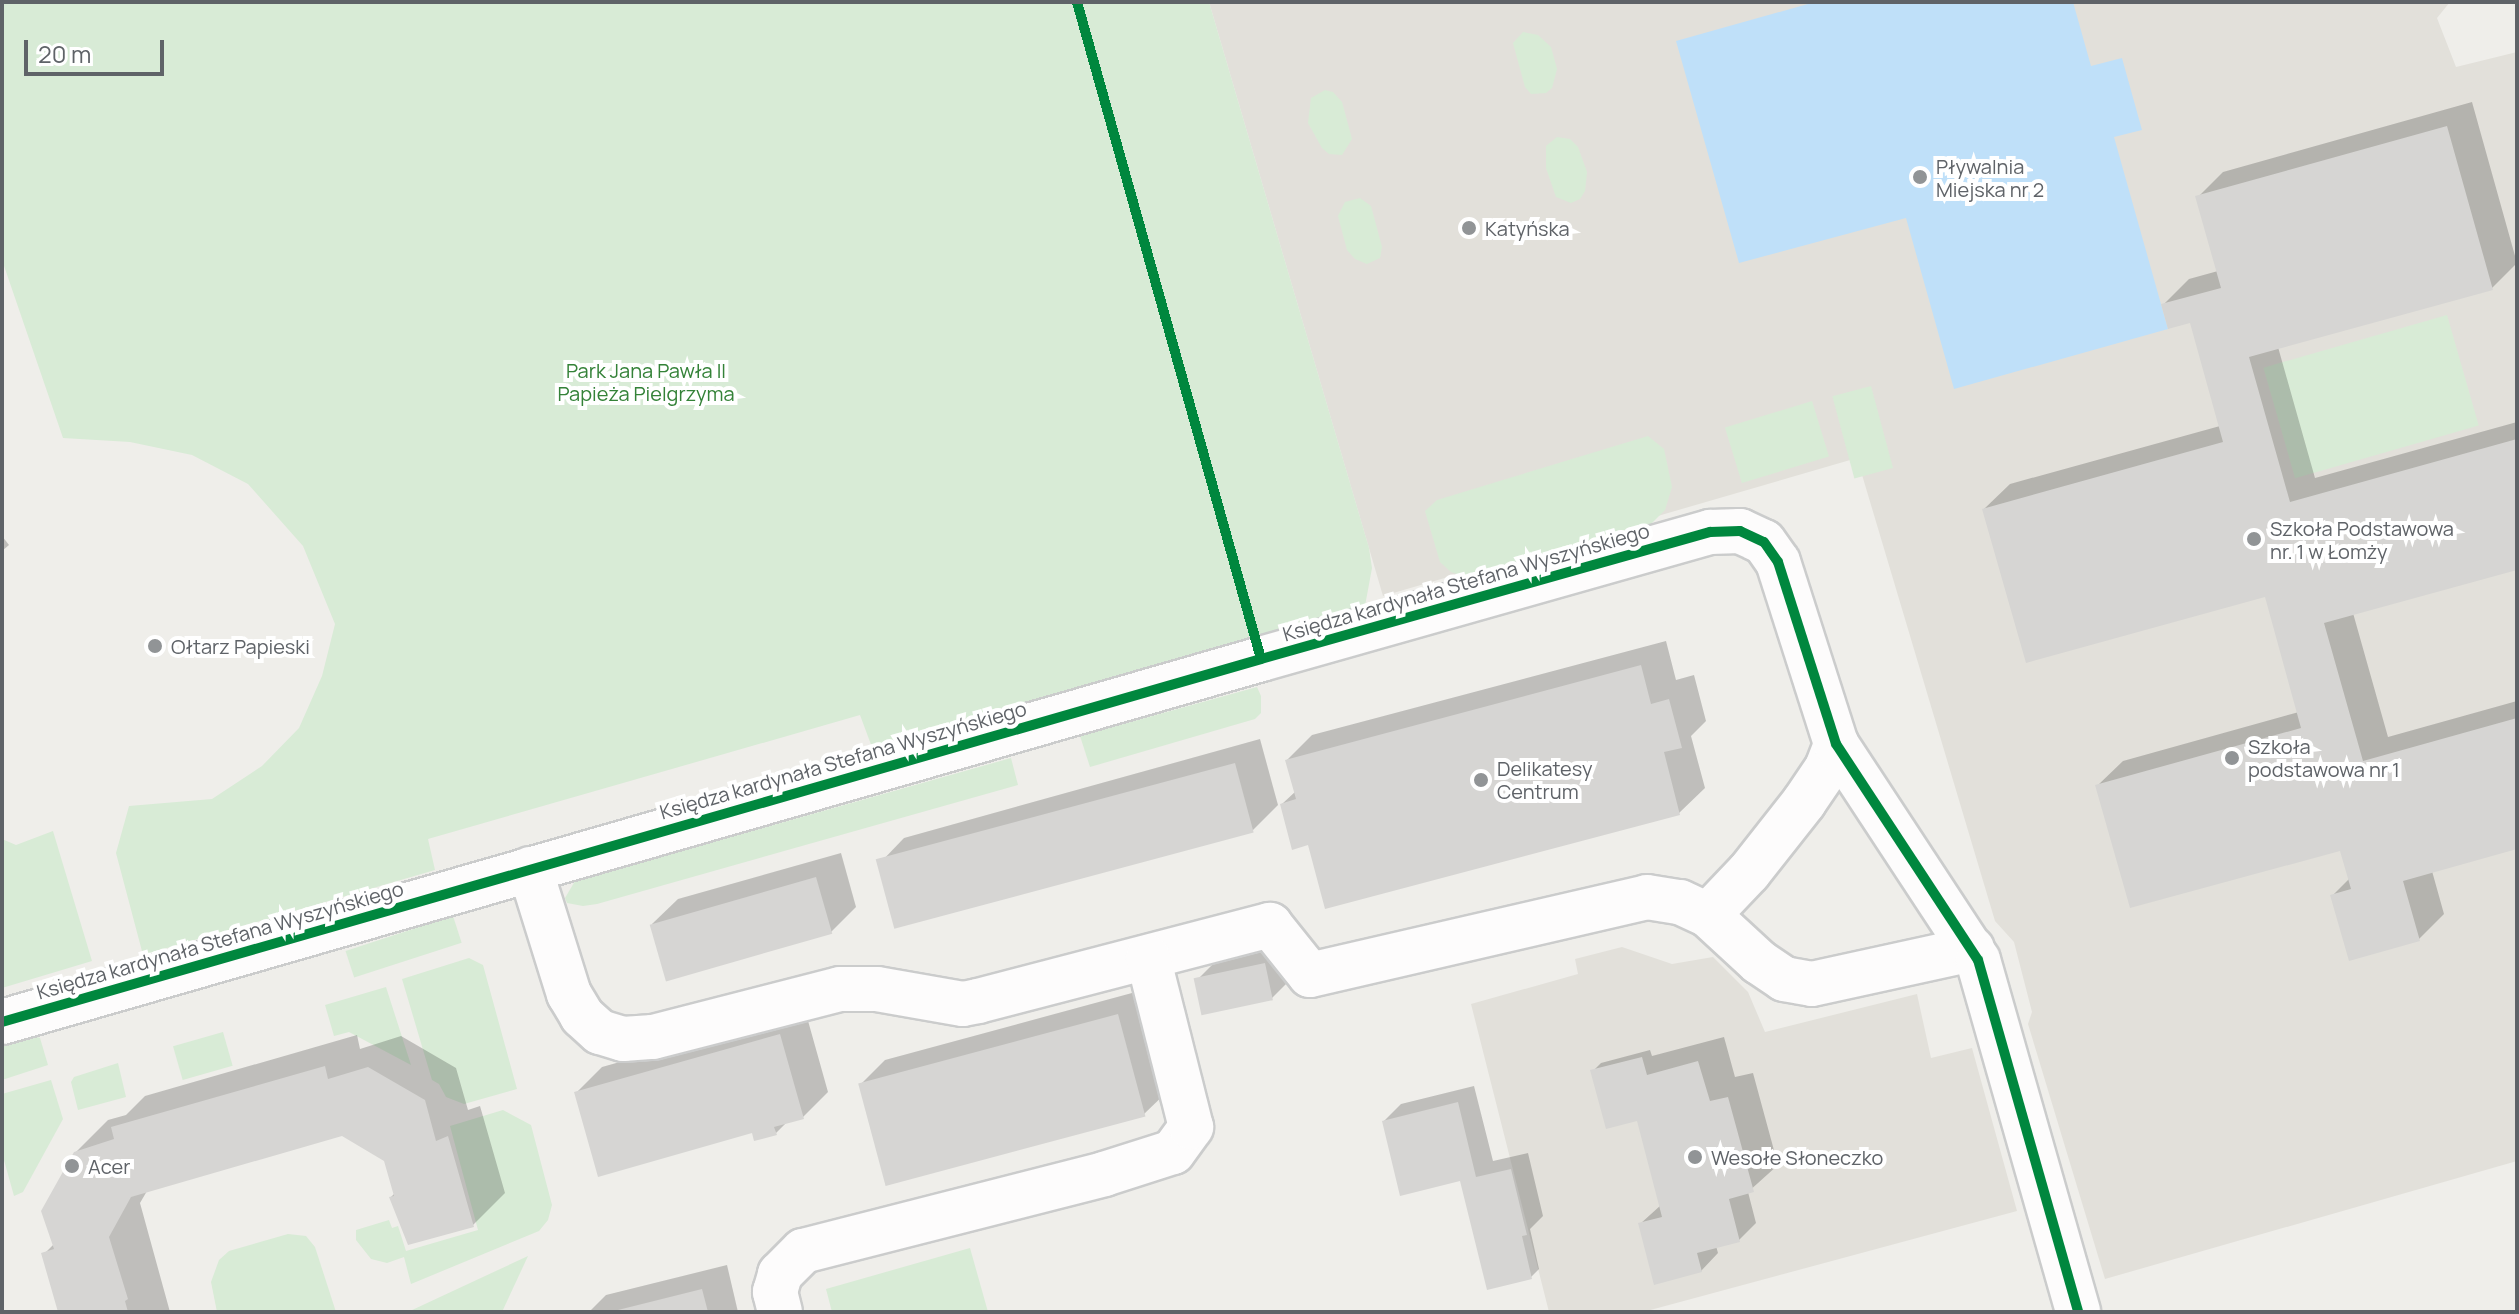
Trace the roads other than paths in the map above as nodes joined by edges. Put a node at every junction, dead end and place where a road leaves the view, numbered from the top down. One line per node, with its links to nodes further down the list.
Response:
1 (1836, 744): 2 (street, Księdza kardynała Stefana Wyszyńskiego); 3 (street); 4 (street, Księdza kardynała Stefana Wyszyńskiego)
2 (530, 869): 5 (street); 6 (street, Księdza kardynała Stefana Wyszyńskiego)
3 (1708, 915): 4 (street); 5 (street)
4 (1972, 949): 8 (street, Księdza kardynała Stefana Wyszyńskiego)
5 (1148, 957): 7 (street)
6 (2, 1022)
7 (780, 1312)
8 (2078, 1312)

